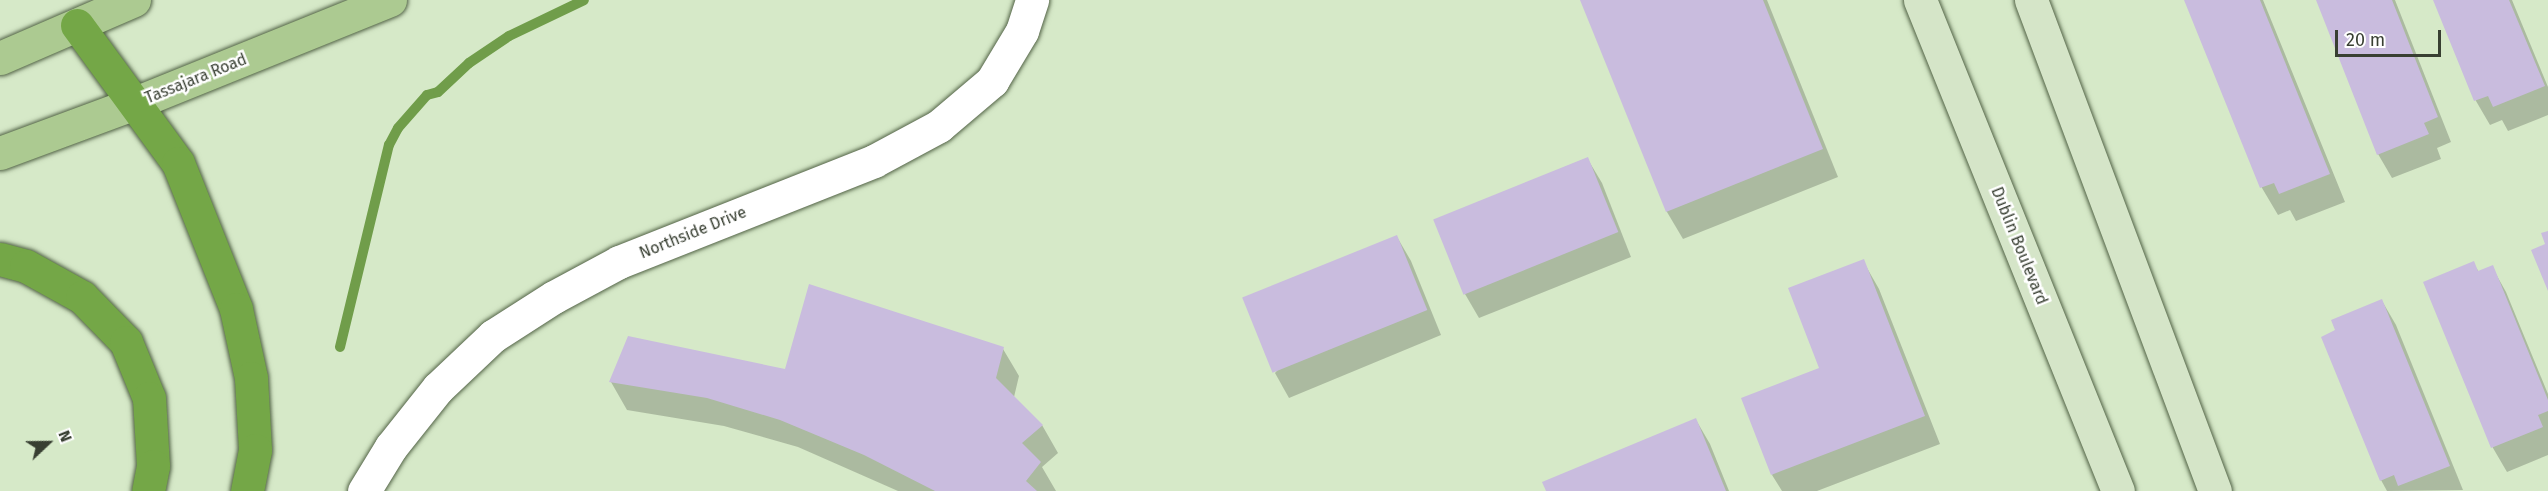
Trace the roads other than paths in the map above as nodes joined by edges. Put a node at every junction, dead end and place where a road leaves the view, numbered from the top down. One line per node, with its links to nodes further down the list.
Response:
1 (134, 0): 6 (main road)
2 (390, 0): 8 (main road, Tassajara Road)
3 (1032, 0): 13 (street, Northside Drive)
4 (1920, 0): 14 (main road, Dublin Boulevard)
5 (2031, 0): 15 (main road)
6 (77, 25): 7 (main road); 8 (highway)
7 (0, 58)
8 (135, 103): 9 (main road, Tassajara Road); 12 (highway)
9 (0, 153)
10 (0, 259): 11 (highway)
11 (148, 491)
12 (247, 491)
13 (364, 491)
14 (2118, 491)
15 (2215, 491)

